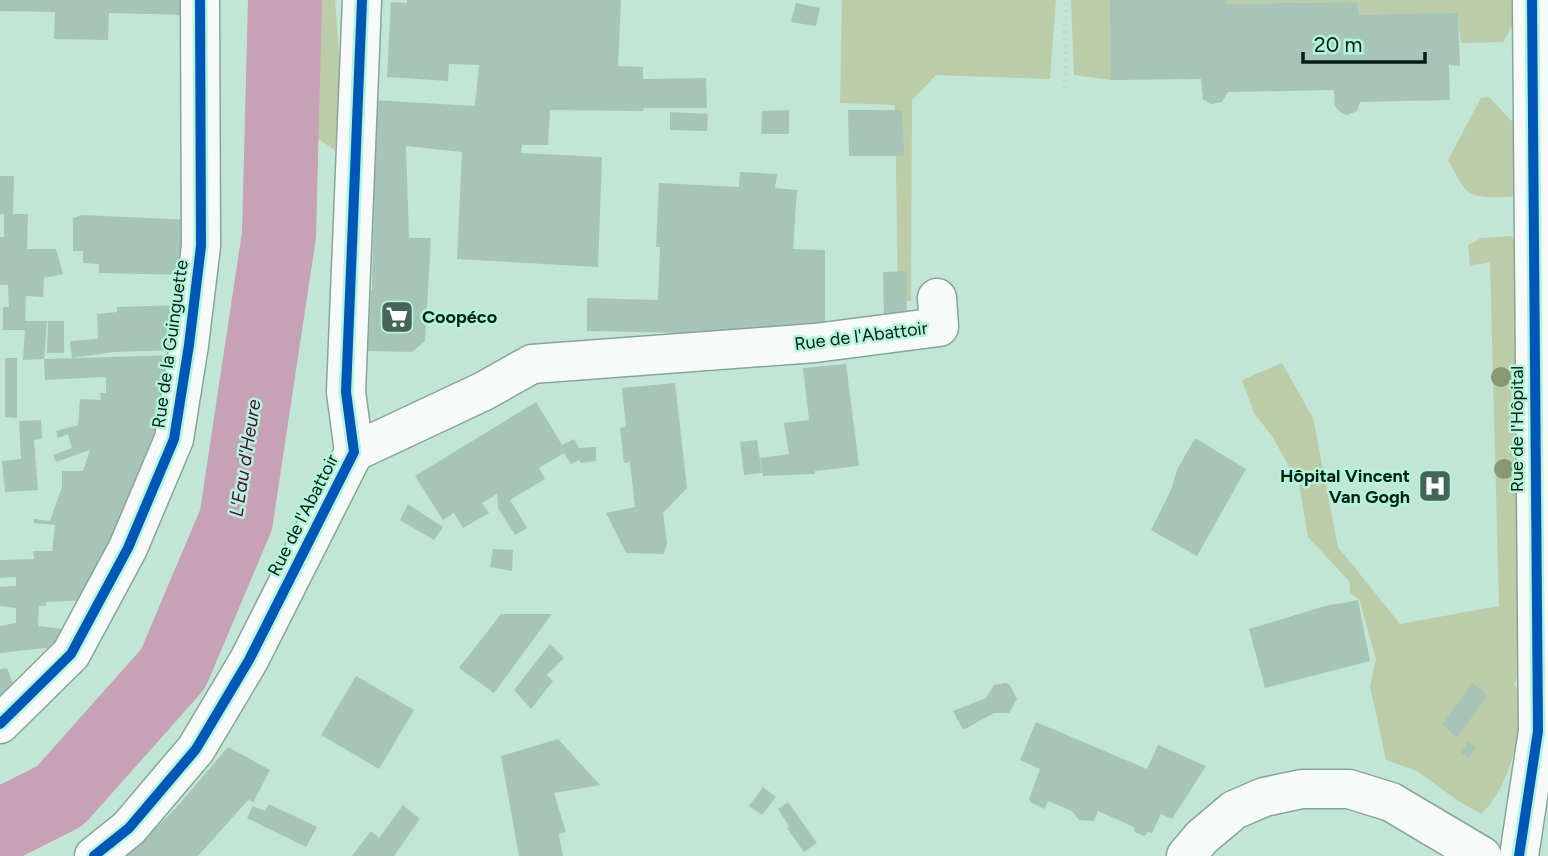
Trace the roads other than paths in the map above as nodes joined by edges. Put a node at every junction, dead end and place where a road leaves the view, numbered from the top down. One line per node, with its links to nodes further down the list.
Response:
1 (200, 0): 6 (street, Rue de la Guinguette)
2 (362, 0): 5 (street, Rue de l'Abattoir)
3 (1532, 0): 10 (street, Rue de l'Hôpital)
4 (937, 298): 5 (street, Rue de l'Abattoir)
5 (354, 452): 7 (street, Rue de l'Abattoir)
6 (0, 724)
7 (94, 856)
8 (1186, 856): 9 (street)
9 (1482, 856)
10 (1519, 856)

